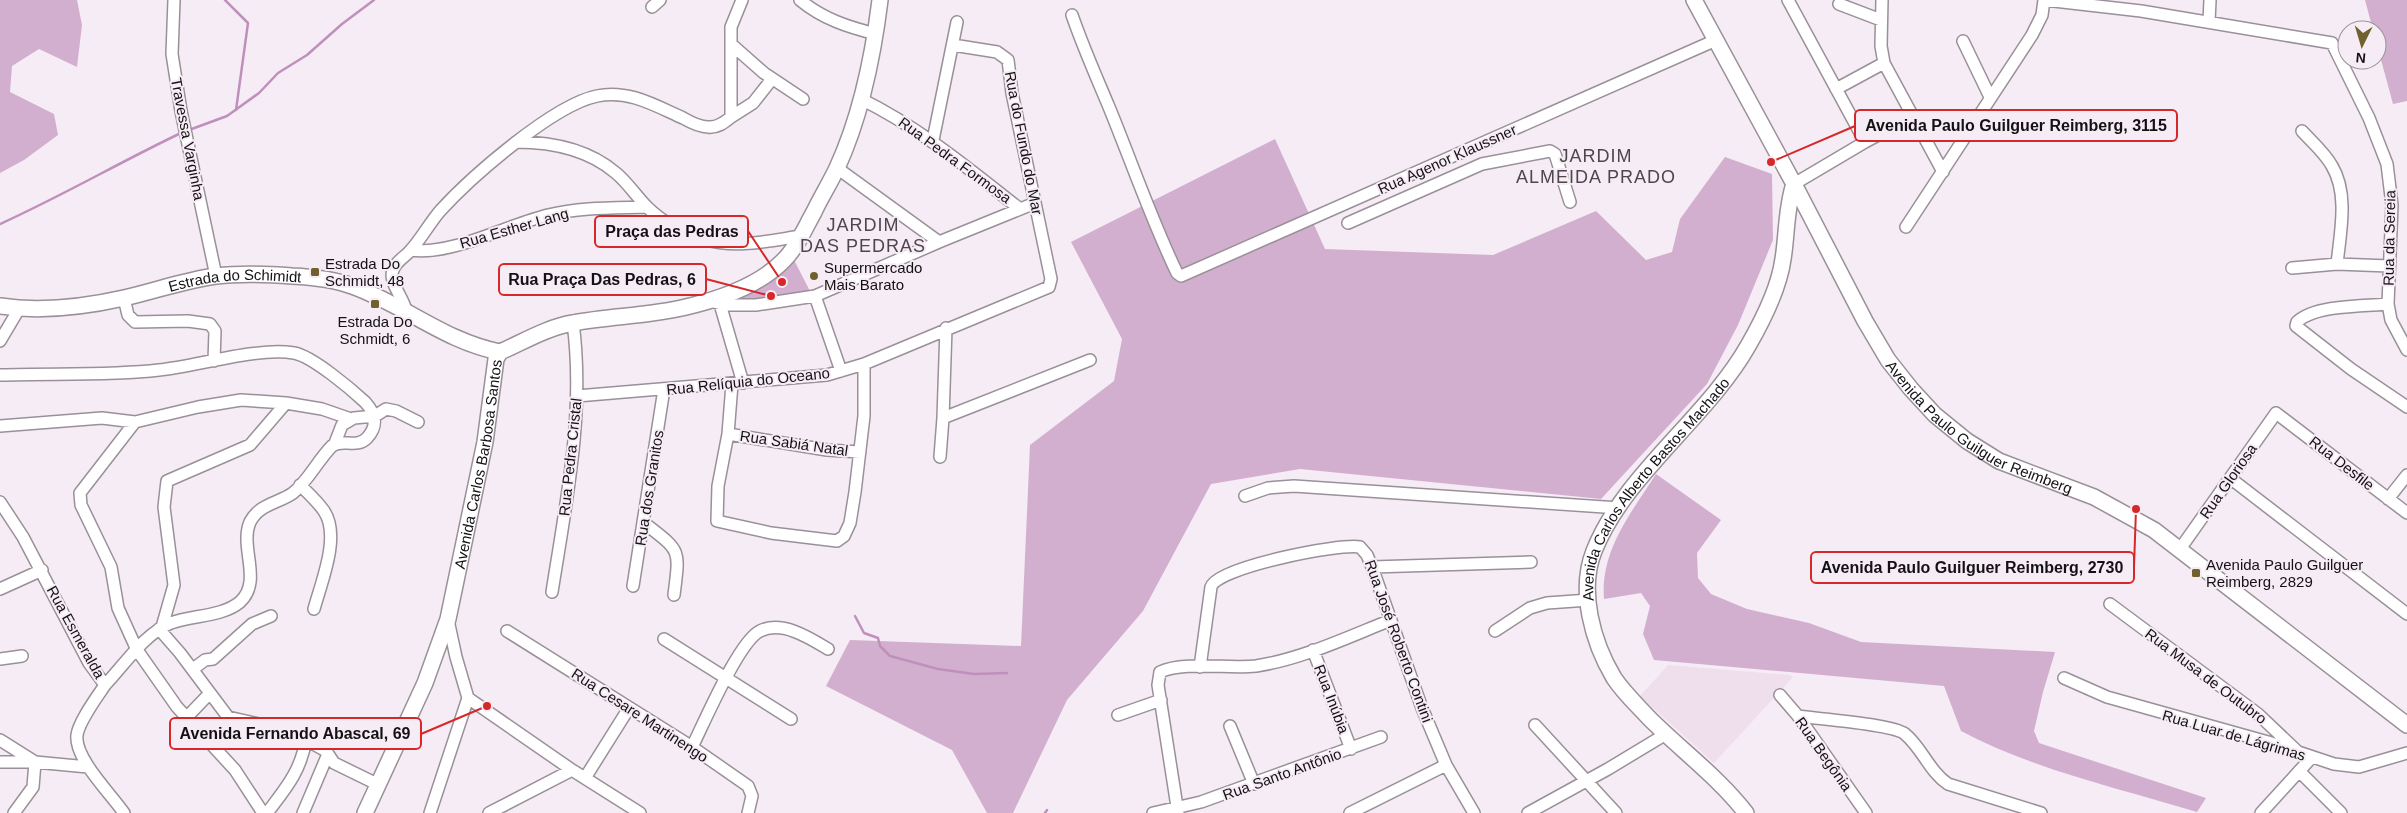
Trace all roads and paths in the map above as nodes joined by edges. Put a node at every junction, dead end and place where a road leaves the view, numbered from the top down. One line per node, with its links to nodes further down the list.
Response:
1 (174, 0): 49 (street, Travessa Varginha)
2 (742, 0): 18 (street)
3 (800, 0): 15 (street)
4 (880, 0): 15 (main road, Avenida Carlos Barbosa Santos)
5 (1694, 0): 16 (main road, Avenida Paulo Guilguer Reimberg)
6 (1788, 0): 22 (street)
7 (1882, 0): 12 (street)
8 (2044, 0): 14 (street); 23 (street)
9 (2210, 0): 14 (street)
10 (1839, 4): 12 (street)
11 (1072, 15): 32 (street, Rua Agenor Klaussner)
12 (1881, 20): 20 (street)
13 (957, 22): 19 (street)
14 (2208, 22): 47 (street, Rua da Sereia)
15 (876, 34): 25 (main road, Avenida Carlos Barbosa Santos)
16 (1716, 40): 32 (street, Rua Agenor Klaussner); 36 (main road, Avenida Paulo Guilguer Reimberg)
17 (1963, 41): 23 (street)
18 (731, 44): 21 (street); 26 (street)
19 (953, 45): 29 (street); 38 (street, Rua do Fundo do Mar)
20 (1884, 63): 22 (street); 27 (street)
21 (772, 79): 24 (street); 26 (street)
22 (1836, 89): 31 (street)
23 (1990, 97): 35 (street)
24 (803, 99)
25 (861, 99): 29 (street, Rua Pedra Formosa); 34 (main road, Avenida Carlos Barbosa Santos)
26 (732, 117): 30 (street)
27 (1912, 117): 31 (street); 35 (street)
28 (2302, 132): 46 (street)
29 (933, 140): 40 (street, Rua Pedra Formosa)
30 (516, 142): 39 (street); 45 (street)
31 (1865, 142): 36 (street)
32 (1473, 147): 33 (street)
33 (1480, 165): 37 (street); 41 (street)
34 (837, 168): 43 (main road, Avenida Carlos Barbosa Santos); 44 (street)
35 (1943, 172): 42 (street)
36 (1794, 184): 90 (main road, Avenida Carlos Alberto Bastos Machado); 93 (main road, Avenida Paulo Guilguer Reimberg)
37 (1570, 202)
38 (1035, 203): 40 (street); 50 (street, Rua do Fundo do Mar)
39 (647, 207): 43 (street); 45 (street, Rua Esther Lang)
40 (1020, 209): 44 (street)
41 (1348, 223)
42 (1906, 228)
43 (801, 236): 53 (main road, Avenida Carlos Barbosa Santos)
44 (939, 242): 51 (street)
45 (411, 250): 57 (street)
46 (2337, 264): 47 (street); 48 (street)
47 (2389, 266): 54 (street, Rua da Sereia)
48 (2292, 268)
49 (216, 276): 52 (main road, Estrada do Schimidt); 57 (main road, Estrada do Schimidt)
50 (1051, 283): 59 (street, Rua Relíquia do Oceano)
51 (815, 296): 53 (street); 66 (street)
52 (124, 298): 56 (main road, Estrada do Schimidt); 64 (street)
53 (715, 303): 58 (main road, Avenida Carlos Barbosa Santos); 68 (street)
54 (2388, 304): 61 (street, Rua da Sereia); 72 (street)
55 (0, 306): 56 (main road, Estrada do Schimidt)
56 (19, 309): 60 (street)
57 (406, 312): 62 (main road, Estrada do Schimidt)
58 (573, 323): 62 (main road, Avenida Carlos Barbosa Santos); 70 (street, Rua Pedra Cristal)
59 (946, 328): 65 (street, Rua Relíquia do Oceano); 75 (street)
60 (0, 341)
61 (2407, 350)
62 (494, 354): 110 (main road, Avenida Carlos Barbosa Santos)
63 (1090, 360): 75 (street)
64 (214, 361): 67 (street); 74 (street)
65 (864, 364): 66 (street, Rua Relíquia do Oceano); 82 (street)
66 (841, 371): 68 (street, Rua Relíquia do Oceano)
67 (0, 375)
68 (738, 384): 69 (street, Rua Relíquia do Oceano); 80 (street)
69 (664, 389): 70 (street, Rua Relíquia do Oceano); 92 (street, Rua dos Granitos)
70 (577, 396): 99 (street, Rua Pedra Cristal)
71 (286, 403): 76 (street); 77 (street); 107 (street)
72 (2407, 407)
73 (2276, 413): 85 (street, Rua Gloriosa); 88 (street, Rua Desfile)
74 (375, 416): 76 (street); 78 (street); 81 (street)
75 (943, 418): 83 (street)
76 (352, 419): 81 (street)
77 (135, 422): 79 (street); 113 (street)
78 (418, 422)
79 (0, 426)
80 (728, 434): 82 (street, Rua Sabiá Natal); 82 (street)
81 (335, 443): 86 (street)
82 (860, 452)
83 (940, 457)
84 (2407, 474): 88 (street)
85 (2230, 478): 93 (street, Rua Gloriosa); 104 (street)
86 (300, 485): 103 (street); 107 (street)
87 (1245, 496): 90 (street)
88 (2388, 499): 91 (street, Rua Desfile)
89 (0, 502): 96 (street, Rua Esmeralda)
90 (1619, 508): 101 (main road, Avenida Carlos Alberto Bastos Machado)
91 (2407, 513)
92 (643, 522): 97 (street, Rua dos Granitos); 100 (street)
93 (2180, 549): 132 (main road, Avenida Paulo Guilguer Reimberg)
94 (1531, 562): 95 (street)
95 (1372, 567): 106 (street, Rua José Roberto Contini); 117 (street, Rua José Roberto Contini)
96 (42, 570): 98 (street); 121 (street, Rua Esmeralda)
97 (633, 586)
98 (0, 589)
99 (552, 592)
100 (674, 596)
101 (1589, 600): 109 (street); 134 (main road, Avenida Carlos Alberto Bastos Machado)
102 (2110, 604): 140 (street, Rua Musa de Outubro)
103 (314, 609)
104 (2407, 614)
105 (271, 616): 118 (street)
106 (1391, 620): 114 (street); 146 (street, Rua José Roberto Contini)
107 (160, 628): 113 (street); 118 (street)
108 (507, 630): 126 (street, Rua Cesare Martinengo)
109 (1495, 631)
110 (448, 636): 124 (street); 153 (main road, Avenida Carlos Barbosa Santos)
111 (664, 639): 119 (street)
112 (828, 649): 119 (street)
113 (137, 650): 121 (street); 129 (street)
114 (1313, 650): 117 (street); 139 (street, Rua Inúbia)
115 (22, 656): 116 (street)
116 (0, 659)
117 (1200, 667): 125 (street)
118 (193, 669): 122 (street)
119 (727, 677): 130 (street); 138 (street)
120 (2064, 678): 140 (street, Rua Luar de Lágrimas)
121 (105, 685): 147 (street, Rua Esmeralda)
122 (210, 693): 129 (street); 136 (street)
123 (1780, 695): 128 (street, Rua Begônia)
124 (468, 698): 148 (street); 162 (street)
125 (1161, 700): 127 (street); 155 (street)
126 (629, 708): 138 (street, Rua Cesare Martinengo); 150 (street)
127 (1118, 715)
128 (1798, 716): 154 (street); 172 (street, Rua Begônia)
129 (187, 717): 158 (street)
130 (792, 719)
131 (1535, 725): 151 (street)
132 (2407, 725)
133 (1230, 726): 152 (street)
134 (1666, 734): 151 (street); 171 (main road, Avenida Carlos Alberto Bastos Machado)
135 (1382, 737): 139 (street, Rua Santo Antônio)
136 (306, 739): 141 (street); 159 (street)
137 (0, 740): 145 (street)
138 (692, 747): 165 (street, Rua Cesare Martinengo)
139 (1350, 749): 152 (street, Rua Santo Antônio)
140 (2299, 753): 143 (street, Rua Luar de Lágrimas)
141 (328, 754): 153 (street); 160 (street)
142 (2407, 754): 143 (street, Rua Luar de Lágrimas)
143 (2312, 757): 149 (street)
144 (0, 762): 145 (street)
145 (35, 762): 147 (street); 156 (street)
146 (1446, 765): 167 (street); 168 (street, Rua José Roberto Contini)
147 (88, 767): 157 (street, Rua Esmeralda)
148 (572, 770): 150 (street); 163 (street)
149 (2299, 771): 174 (street); 175 (street)
150 (585, 778): 164 (street)
151 (1586, 780): 169 (street); 170 (street)
152 (1254, 784): 155 (street, Rua Santo Antônio)
153 (379, 785): 161 (main road, Avenida Carlos Barbosa Santos)
154 (2017, 810): 173 (street)
155 (1177, 811): 166 (street, Rua Santo Antônio)
156 (14, 813)
157 (124, 813)
158 (263, 813)
159 (267, 813)
160 (303, 813)
161 (365, 813)
162 (430, 813)
163 (489, 813)
164 (640, 813)
165 (748, 813)
166 (1153, 813)
167 (1350, 813)
168 (1474, 813)
169 (1528, 813)
170 (1616, 813)
171 (1746, 813)
172 (1866, 813)
173 (2041, 813)
174 (2261, 813)
175 (2341, 813)

